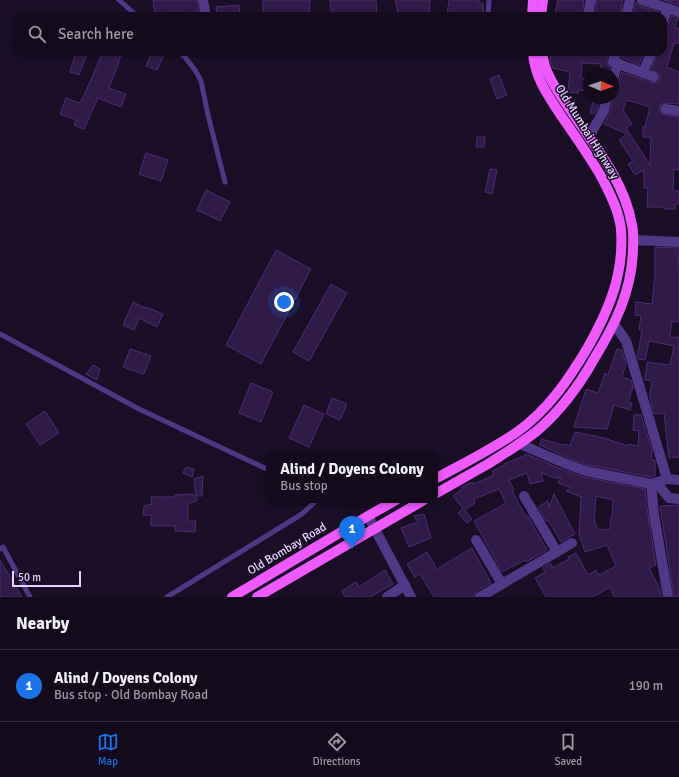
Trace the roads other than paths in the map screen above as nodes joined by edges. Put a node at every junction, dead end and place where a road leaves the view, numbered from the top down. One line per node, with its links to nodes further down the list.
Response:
1 (119, 0): 10 (lane)
2 (203, 0): 11 (street)
3 (489, 0): 12 (lane)
4 (533, 0): 13 (main road)
5 (543, 0): 14 (main road)
6 (591, 0): 15 (street)
7 (630, 0): 16 (street)
8 (643, 0): 9 (street)
9 (668, 8): 17 (street); 18 (street)
10 (132, 12)
11 (205, 12)
12 (488, 12)
13 (532, 12)
14 (542, 12)
15 (589, 12)
16 (627, 12)
17 (666, 12)
18 (679, 12)
19 (184, 56): 32 (lane)
20 (534, 56): 39 (main road, Old Mumbai Highway)
21 (543, 56): 31 (main road, Old Mumbai Highway)
22 (615, 56): 24 (street)
23 (650, 56): 26 (street)
24 (618, 63): 25 (street); 26 (street)
25 (616, 68)
26 (644, 73): 27 (street)
27 (654, 77)
28 (606, 104): 31 (street)
29 (665, 109): 30 (street)
30 (679, 110)
31 (589, 137): 33 (main road, Old Mumbai Highway)
32 (225, 182)
33 (633, 240): 34 (street); 35 (main road, Old Mumbai Highway)
34 (679, 242)
35 (614, 324): 37 (main road); 40 (street)
36 (0, 334): 38 (lane)
37 (520, 444): 42 (street); 43 (main road)
38 (266, 469)
39 (438, 477)
40 (667, 479): 41 (street); 42 (street)
41 (679, 480)
42 (654, 484): 45 (street); 64 (street)
43 (438, 492)
44 (524, 496): 54 (street)
45 (679, 499)
46 (314, 503): 58 (lane)
47 (391, 503): 49 (main road, Old Bombay Road)
48 (419, 503): 50 (main road)
49 (368, 516): 50 (street); 59 (main road, Old Bombay Road)
50 (375, 528): 56 (street); 60 (main road)
51 (476, 540): 55 (street)
52 (572, 543): 54 (street)
53 (0, 549): 57 (lane)
54 (557, 552): 55 (street)
55 (502, 584): 63 (street)
56 (404, 585): 61 (street); 62 (street)
57 (30, 597)
58 (167, 597)
59 (232, 597)
60 (257, 597)
61 (387, 597)
62 (412, 597)
63 (480, 597)
64 (668, 597)

